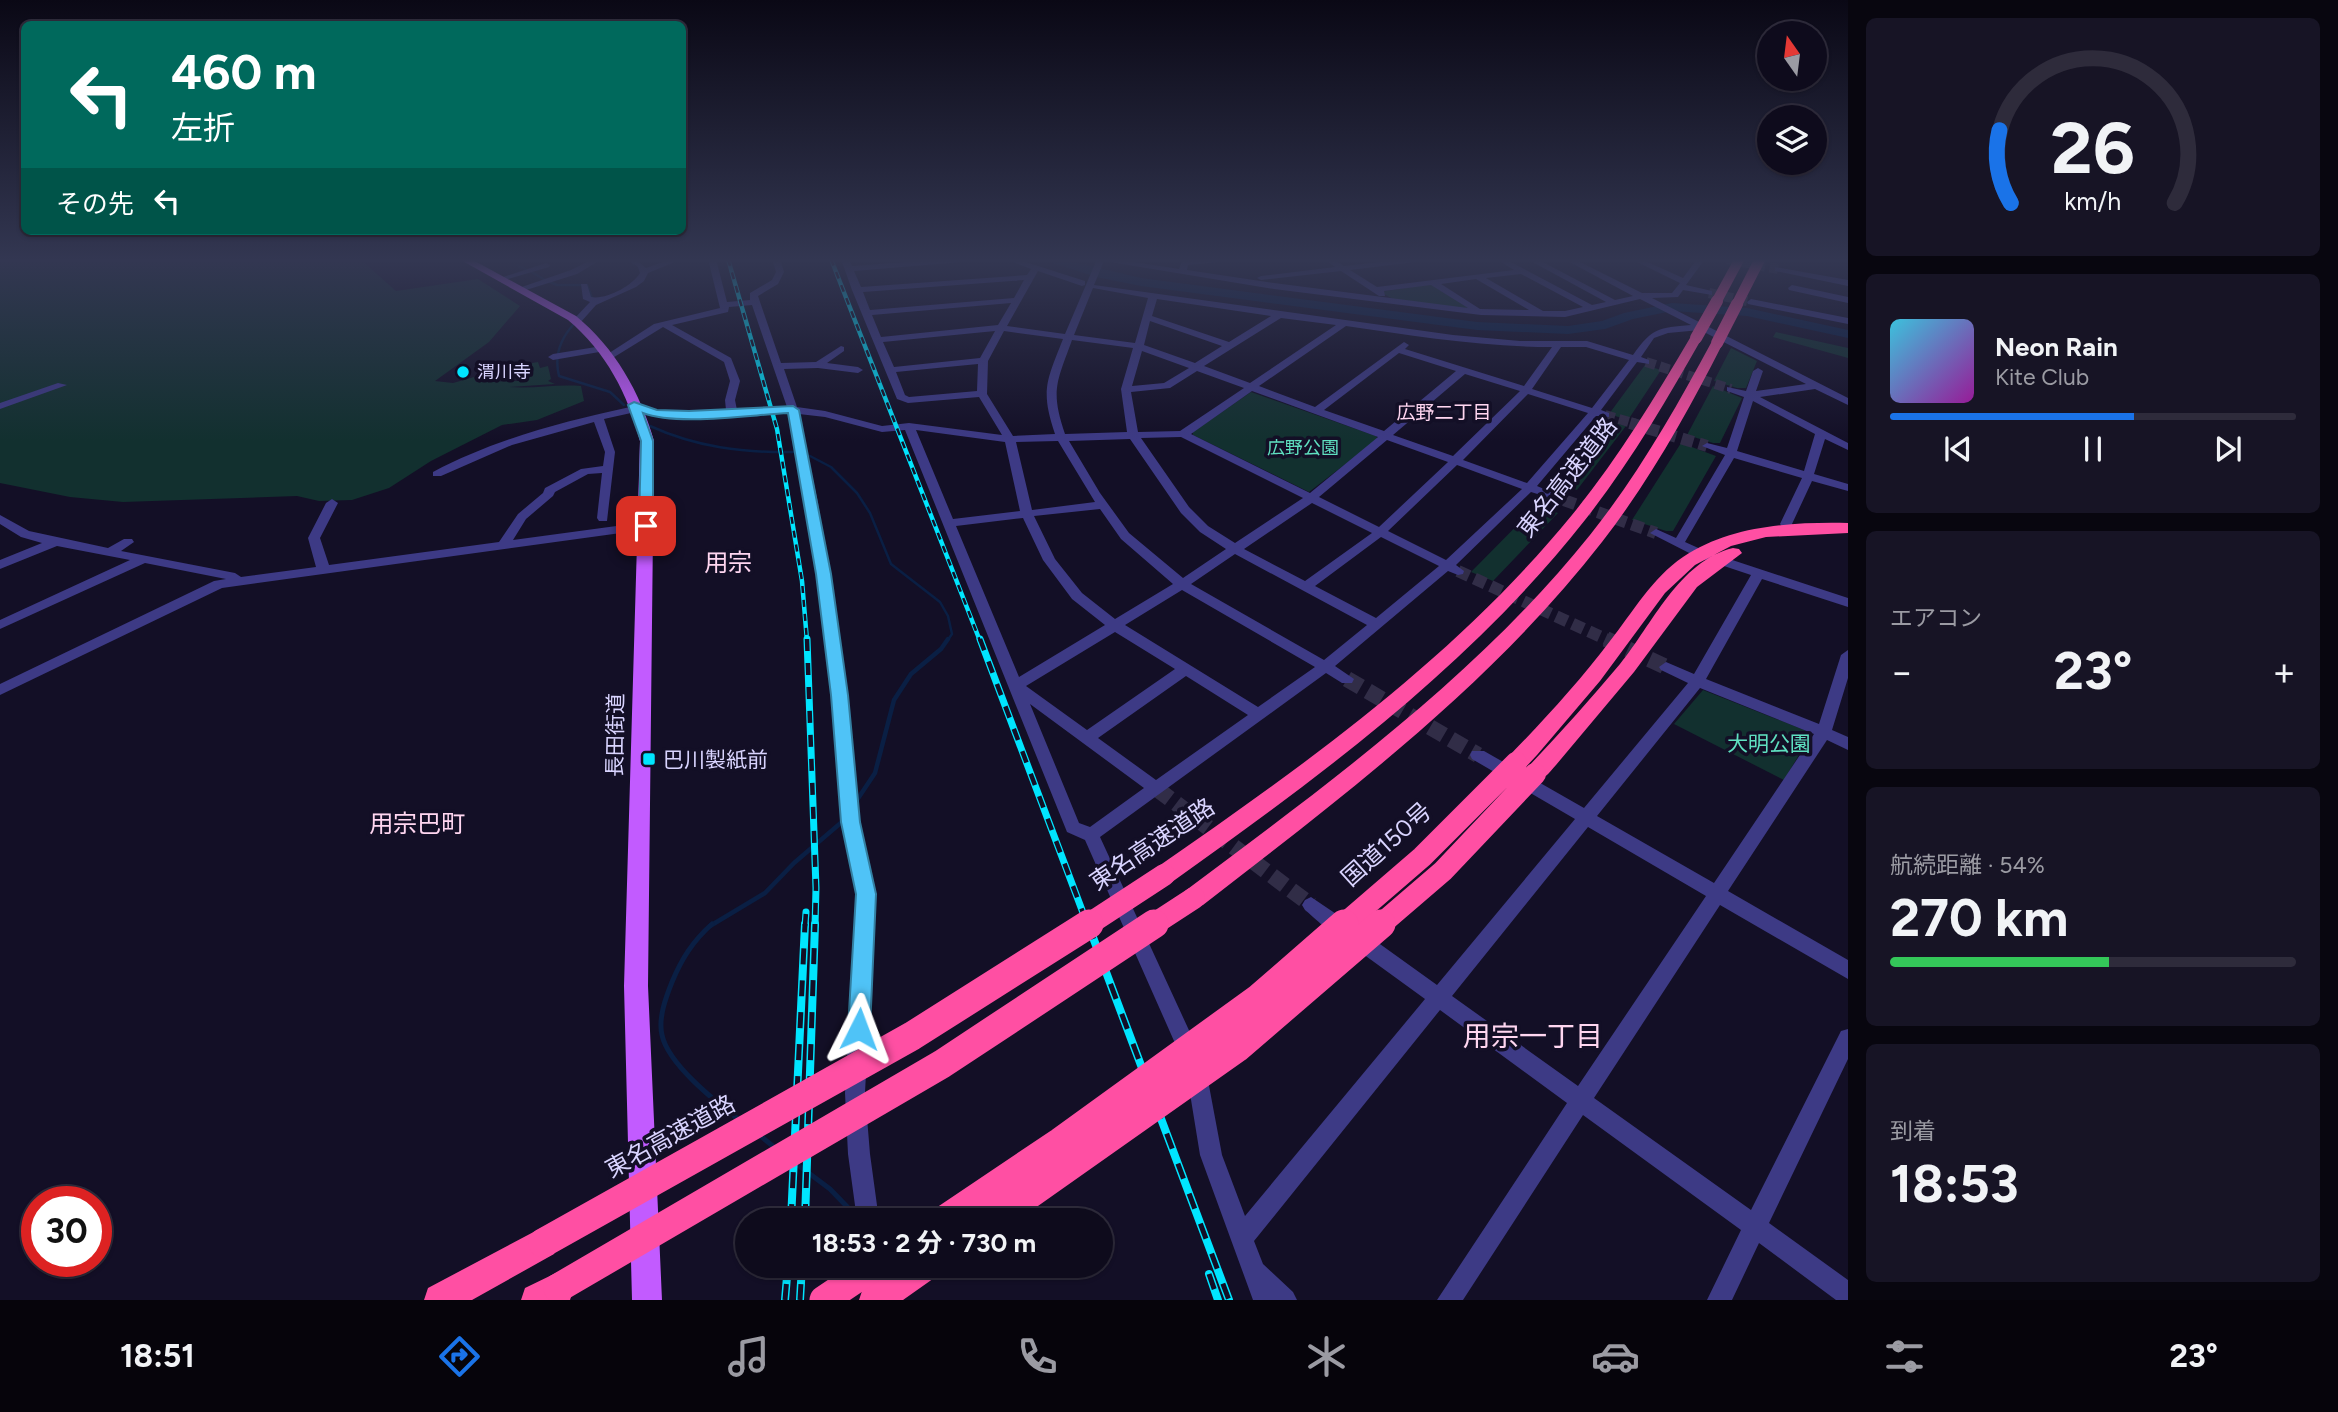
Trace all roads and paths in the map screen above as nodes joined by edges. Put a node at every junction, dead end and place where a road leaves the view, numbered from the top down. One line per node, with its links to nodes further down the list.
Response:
1 (686, 320): 14 (street)
2 (762, 320): 31 (street)
3 (869, 320): 20 (street)
4 (1005, 320): 16 (street)
5 (1075, 320): 19 (street)
6 (1146, 320): 22 (street)
7 (1155, 320): 23 (street)
8 (1272, 320): 23 (street)
9 (1312, 320): 15 (street)
10 (1682, 320): 17 (street)
11 (1702, 320): 17 (highway, 東名高速道路, bridge)
12 (1733, 320): 134 (highway, bridge)
13 (577, 321): 26 (main road, 長田街道)
14 (664, 324): 26 (street); 51 (street)
15 (1343, 324): 18 (street); 39 (street)
16 (1000, 328): 19 (street); 20 (street); 29 (street)
17 (1698, 329): 28 (street); 38 (street); 136 (highway, 東名高速道路, bridge)
18 (1419, 334): 21 (street); 25 (street)
19 (1069, 336): 22 (street); 58 (street)
20 (877, 340): 34 (street)
21 (1558, 345): 28 (street); 42 (street)
22 (1138, 346): 32 (street); 40 (street)
23 (1230, 346): 32 (street)
24 (841, 349): 30 (street)
25 (1398, 350): 35 (street); 49 (street)
26 (605, 353): 27 (street); 47 (main road, 長田街道)
27 (557, 357)
28 (1640, 360): 50 (street)
29 (983, 361): 34 (street); 43 (street)
30 (818, 365): 31 (street); 33 (street)
31 (779, 366): 48 (street)
32 (1196, 366): 39 (street); 40 (street)
33 (858, 370)
34 (890, 370): 43 (street)
35 (1463, 371): 42 (street); 57 (street)
36 (1758, 371): 44 (street)
37 (62, 385): 46 (street)
38 (1816, 386): 44 (street); 45 (street)
39 (1253, 387): 49 (street); 55 (street)
40 (1126, 389): 56 (street)
41 (1731, 389): 44 (street)
42 (1527, 391): 50 (street); 63 (street)
43 (982, 394): 59 (street)
44 (1749, 395): 54 (street); 62 (street)
45 (1848, 402)
46 (0, 406)
47 (635, 407): 51 (street); 52 (street); 77 (main road, 長田街道)
48 (793, 410): 51 (street); 53 (street); 125 (street)
49 (1317, 411): 57 (street)
50 (1599, 413): 67 (street)
51 (732, 414)
52 (598, 418): 64 (street); 65 (street)
53 (909, 426): 59 (street); 76 (street)
54 (1821, 433): 61 (street); 66 (street)
55 (1183, 434): 56 (street); 70 (street)
56 (1133, 435): 58 (street); 87 (street)
57 (1385, 436): 63 (street); 70 (street)
58 (1062, 437): 59 (street); 72 (street)
59 (1010, 439): 73 (street)
60 (1707, 446): 62 (street)
61 (1848, 447)
62 (1731, 453): 66 (street); 85 (street)
63 (1455, 461): 67 (street); 80 (street)
64 (608, 469): 74 (street); 86 (street)
65 (437, 474)
66 (1808, 476): 68 (street); 79 (street)
67 (1529, 488): 69 (street); 92 (street)
68 (1848, 488)
69 (1547, 494)
70 (1311, 498): 80 (street); 87 (street)
71 (332, 503): 93 (street)
72 (1102, 505): 73 (street); 96 (street)
73 (1027, 514): 76 (street); 101 (street)
74 (603, 518)
75 (0, 519): 83 (street)
76 (948, 523): 108 (street)
77 (646, 526): 86 (street); 137 (main road, 長田街道)
78 (1848, 528): 79 (highway, 国道150号)
79 (1790, 529): 89 (highway, 国道150号)
80 (1379, 533): 92 (street); 97 (street)
81 (1656, 533): 85 (street)
82 (1848, 538): 89 (highway, 国道150号)
83 (55, 542): 88 (street); 91 (street)
84 (128, 542): 88 (street)
85 (1678, 544): 89 (street)
86 (503, 546): 93 (street)
87 (1235, 549): 96 (street); 97 (street)
88 (108, 553): 90 (street)
89 (1710, 556): 94 (street); 115 (highway, 国道150号)
90 (143, 559): 95 (street); 100 (street)
91 (0, 565)
92 (1452, 569): 99 (street)
93 (324, 571): 95 (street)
94 (1759, 572): 98 (street); 107 (street)
95 (248, 580): 109 (street)
96 (1182, 584): 101 (street); 103 (street)
97 (1306, 586): 99 (street)
98 (1848, 603)
99 (1377, 624): 103 (street)
100 (0, 625)
101 (1114, 625): 105 (street); 108 (street)
102 (1848, 655): 111 (street)
103 (1326, 666): 106 (street); 110 (street)
104 (1666, 667): 107 (street)
105 (1185, 669): 110 (street); 112 (street)
106 (1347, 678)
107 (1698, 682): 111 (street); 117 (street)
108 (1016, 686): 112 (street); 118 (street)
109 (0, 690)
110 (1260, 715): 116 (street)
111 (1824, 732): 113 (street); 119 (street)
112 (1087, 738): 116 (street)
113 (1848, 744)
114 (1478, 754): 117 (street)
115 (1525, 768): 126 (highway, 国道150号, bridge); 127 (highway, 国道150号, bridge)
116 (1157, 789): 118 (street)
117 (1587, 817): 119 (street); 122 (street)
118 (1091, 835): 129 (street)
119 (1717, 894): 121 (street); 124 (street)
120 (1311, 905): 122 (street)
121 (1848, 970)
122 (1438, 997): 124 (street); 129 (street)
123 (1848, 1038): 128 (street)
124 (1581, 1102): 128 (street); 142 (street)
125 (866, 1208)
126 (962, 1208)
127 (1010, 1208)
128 (1755, 1226): 135 (street); 143 (street)
129 (1241, 1240): 130 (street)
130 (1254, 1269): 140 (street); 141 (street)
131 (855, 1278): 138 (highway, bridge)
132 (874, 1278): 139 (street)
133 (907, 1278): 139 (highway)
134 (547, 1294)
135 (1848, 1294)
136 (440, 1300)
137 (647, 1300)
138 (824, 1300)
139 (875, 1300)
140 (1265, 1300)
141 (1285, 1300)
142 (1449, 1300)
143 (1719, 1300)

